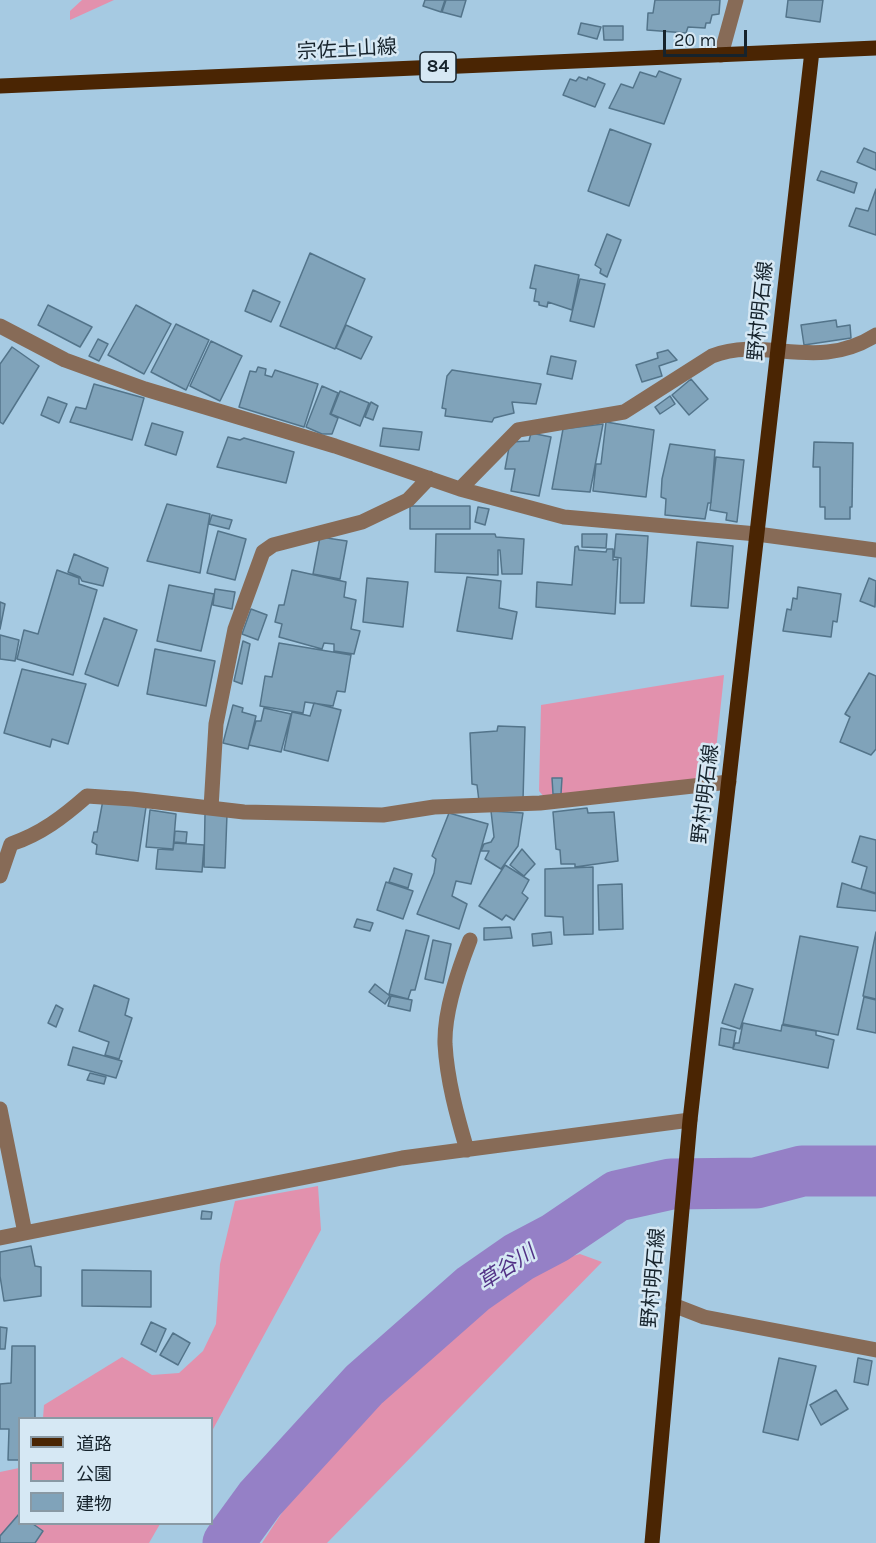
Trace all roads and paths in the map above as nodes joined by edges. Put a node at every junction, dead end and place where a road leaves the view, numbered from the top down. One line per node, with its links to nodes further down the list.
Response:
1 (736, 0): 4 (street)
2 (876, 48): 3 (main road, 宗佐土山線 / 84)
3 (812, 51): 4 (main road, 宗佐土山線 / 84); 8 (main road, 野村明石線)
4 (721, 55): 5 (main road, 宗佐土山線 / 84)
5 (0, 87)
6 (0, 326): 9 (street)
7 (876, 335): 8 (street)
8 (778, 353): 10 (street); 11 (main road, 野村明石線)
9 (429, 478): 10 (street); 14 (street)
10 (460, 489): 11 (street)
11 (757, 534): 12 (street); 13 (main road, 野村明石線)
12 (876, 550)
13 (729, 782): 14 (street); 18 (main road, 野村明石線)
14 (211, 808): 15 (street)
15 (0, 876)
16 (470, 940): 19 (street)
17 (0, 1109): 20 (street)
18 (689, 1128): 19 (street); 22 (main road, 野村明石線)
19 (467, 1150): 20 (street)
20 (25, 1233): 21 (street)
21 (0, 1238)
22 (673, 1305): 23 (street); 24 (main road, 野村明石線)
23 (876, 1350)
24 (652, 1543)

